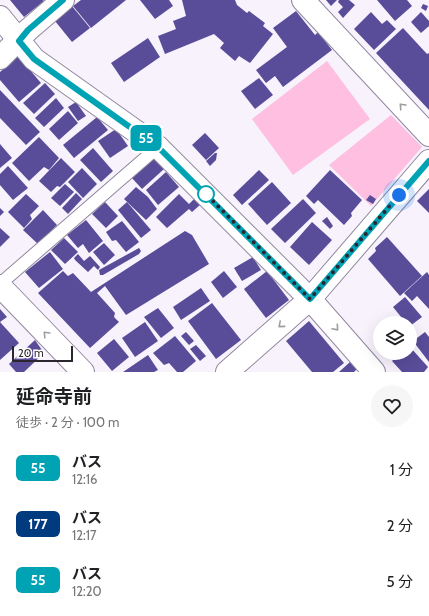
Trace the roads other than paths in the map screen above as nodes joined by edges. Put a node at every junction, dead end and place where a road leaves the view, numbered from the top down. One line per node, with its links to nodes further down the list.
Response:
1 (63, 0): 4 (street)
2 (306, 1): 6 (street, one-way to 2)
3 (0, 17): 4 (street)
4 (19, 41): 5 (street); 7 (street)
5 (0, 58)
6 (429, 134)
7 (158, 147): 9 (lane); 10 (street)
8 (429, 161): 10 (street)
9 (0, 285): 11 (street, one-way to 9)
10 (310, 299): 12 (street, one-way to 12); 13 (street, one-way to 13)
11 (83, 372)
12 (227, 372)
13 (374, 372)

